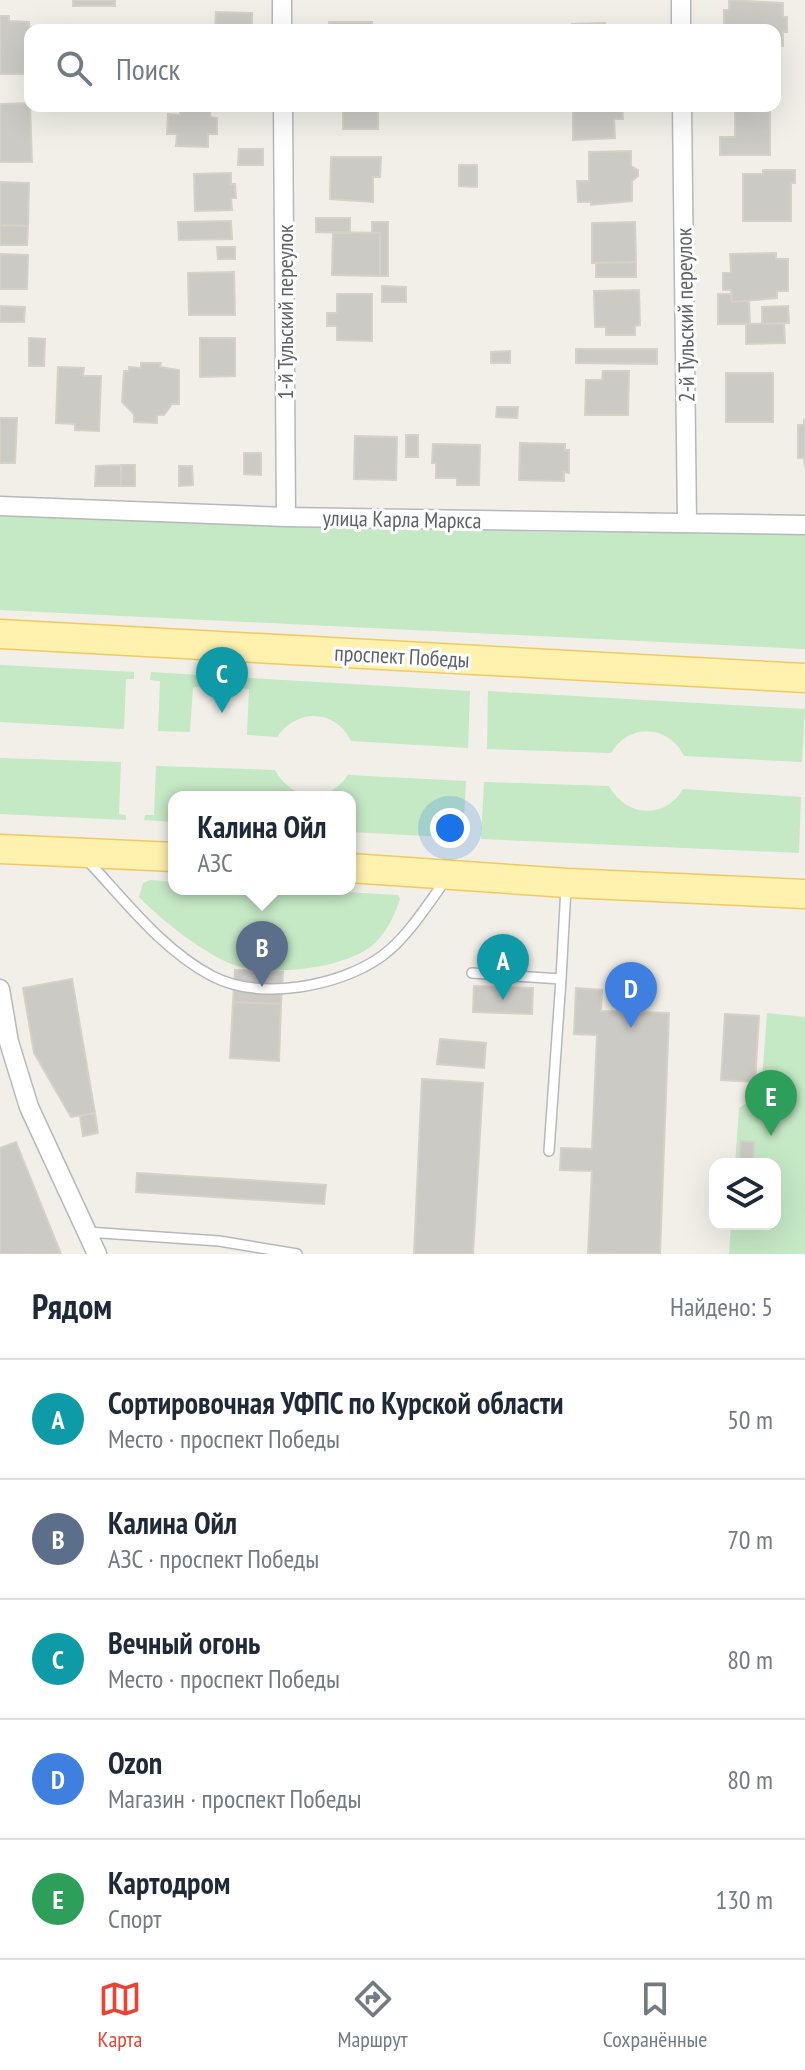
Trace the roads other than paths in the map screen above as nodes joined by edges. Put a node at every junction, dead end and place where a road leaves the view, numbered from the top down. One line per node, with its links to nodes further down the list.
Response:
1 (282, 0): 3 (street)
2 (681, 0): 4 (street)
3 (282, 24)
4 (681, 24)
5 (283, 112): 8 (street, 1-й Тульский переулок)
6 (682, 112): 9 (street, 2-й Тульский переулок)
7 (0, 506): 8 (street, улица Карла Маркса)
8 (286, 517): 9 (street, улица Карла Маркса)
9 (687, 523): 10 (street, улица Карла Маркса)
10 (805, 525)
11 (0, 634): 12 (main road, проспект Победы)
12 (805, 678)
13 (0, 849): 14 (main road)
14 (79, 851): 15 (main road); 17 (lane)
15 (168, 857)
16 (356, 868): 17 (main road)
17 (450, 874): 18 (main road)
18 (567, 883): 19 (main road); 21 (lane)
19 (805, 894)
20 (472, 973): 21 (lane)
21 (561, 979): 23 (lane)
22 (0, 989): 24 (street)
23 (549, 1151)
24 (87, 1232): 25 (street); 26 (lane)
25 (97, 1254)
26 (297, 1254)

